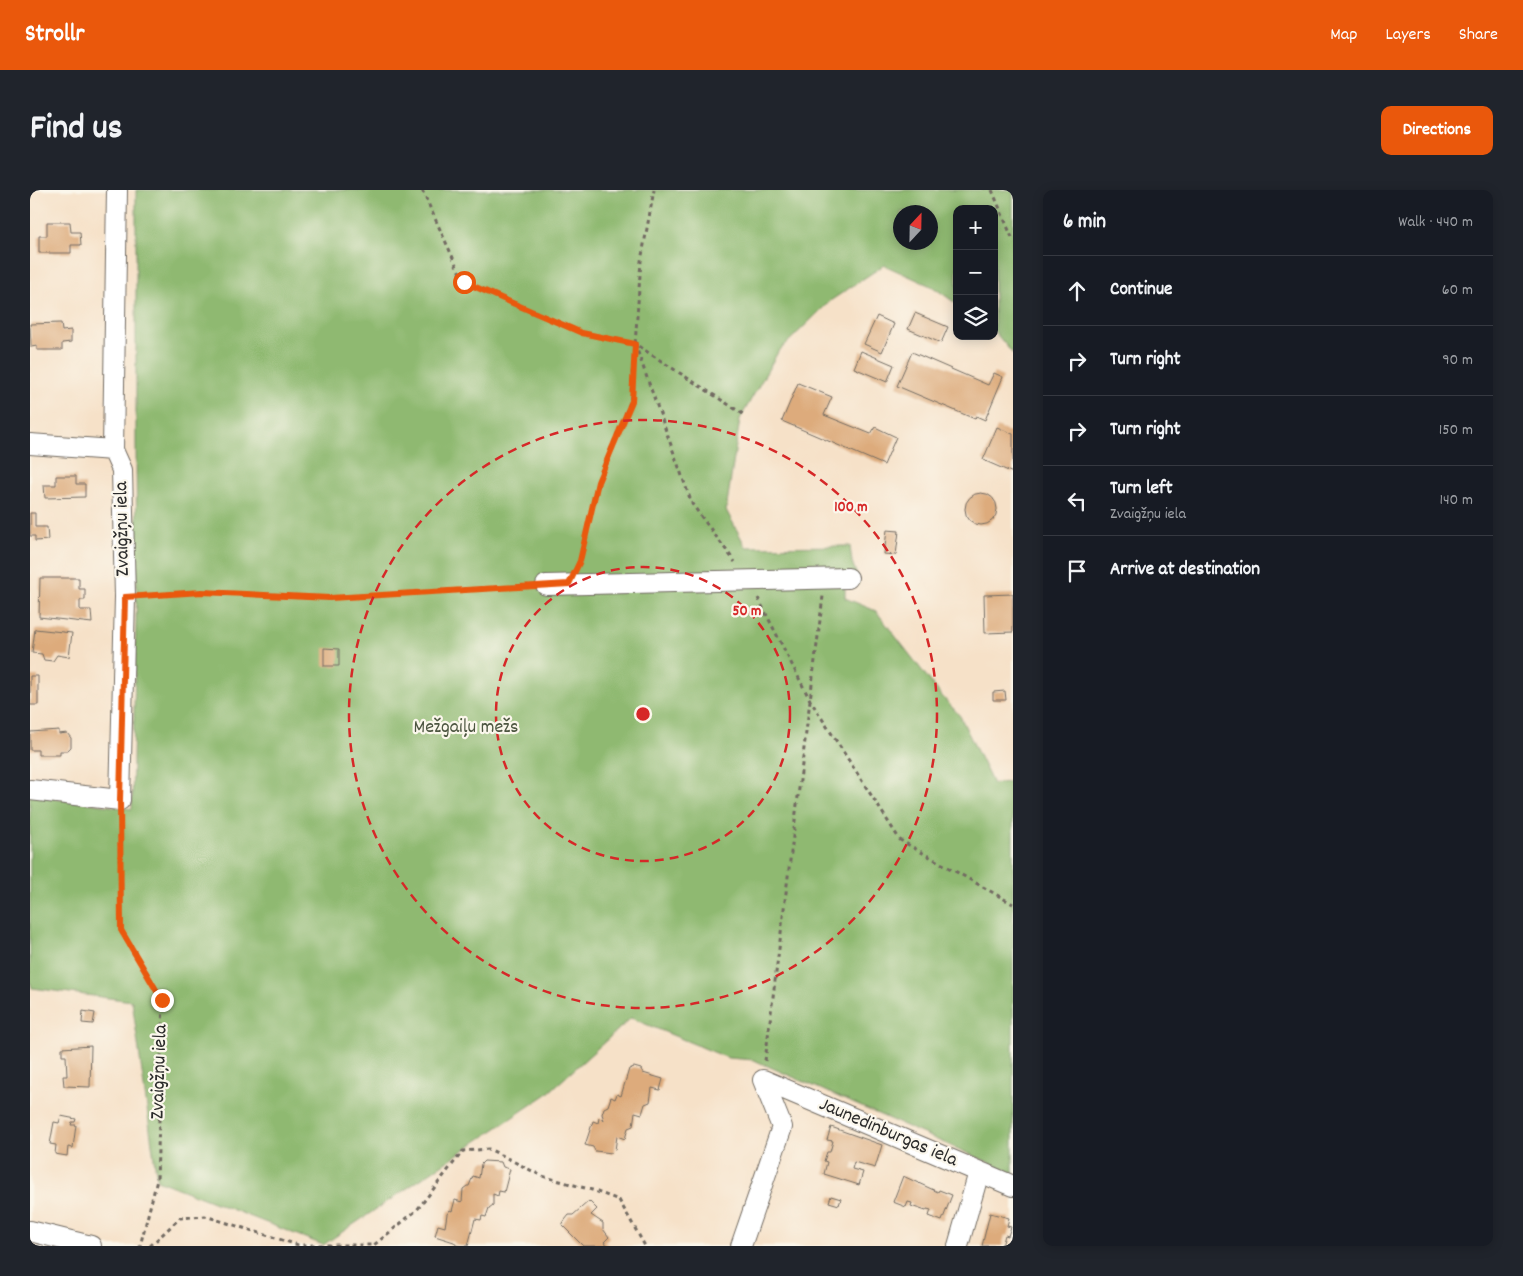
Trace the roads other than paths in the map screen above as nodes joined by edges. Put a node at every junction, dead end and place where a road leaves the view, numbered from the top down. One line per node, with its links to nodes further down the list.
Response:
1 (117, 190): 3 (street, Zvaigžņu iela)
2 (30, 444): 3 (street)
3 (113, 450): 6 (street, Zvaigžņu iela)
4 (848, 578): 5 (street)
5 (546, 585)
6 (30, 790)
7 (979, 1172): 8 (street, Jaunedinburgas iela); 11 (street, Jaunedinburgas iela); 12 (street)
8 (1013, 1186)
9 (30, 1230): 10 (street)
10 (91, 1246)
11 (742, 1246)
12 (958, 1246)

